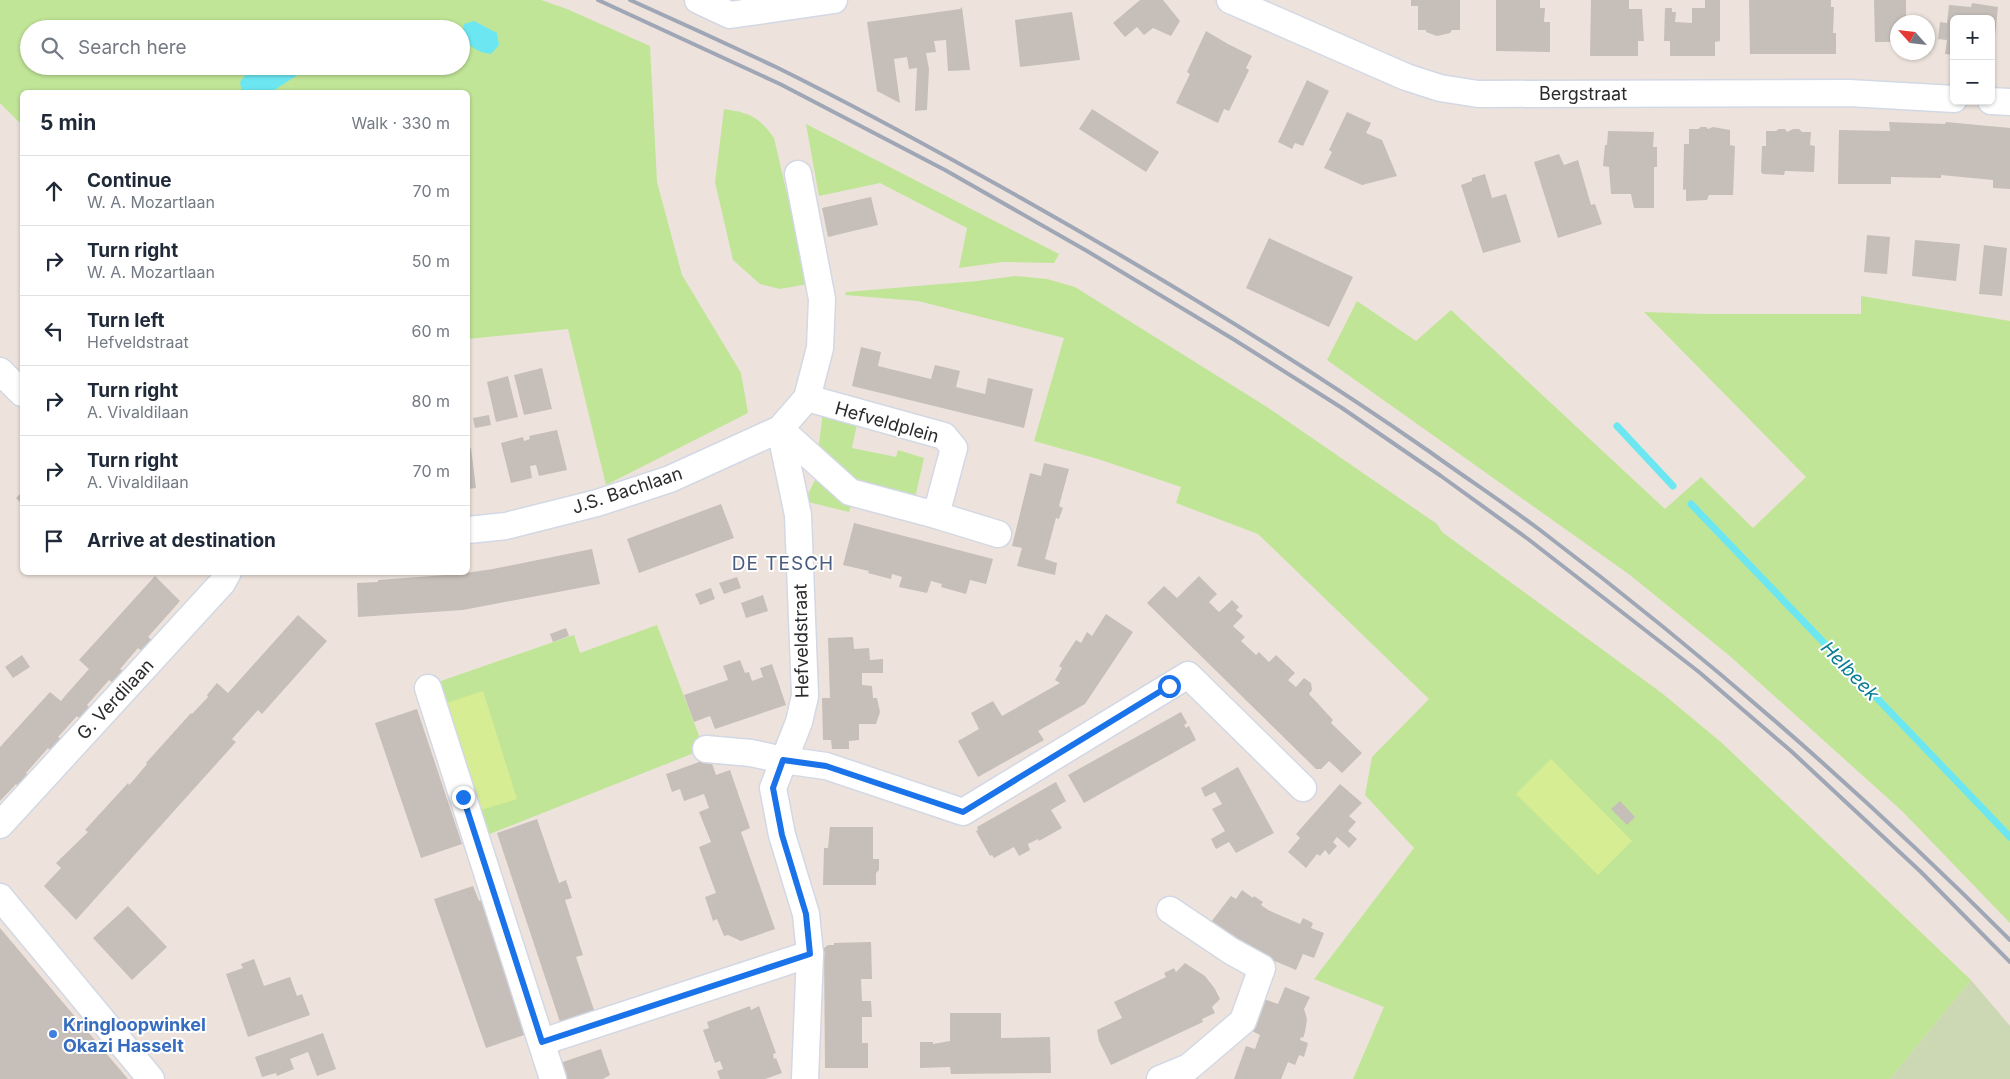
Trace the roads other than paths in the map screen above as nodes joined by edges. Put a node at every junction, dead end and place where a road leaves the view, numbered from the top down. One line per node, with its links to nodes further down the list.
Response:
1 (698, 0): 4 (street)
2 (834, 0): 4 (street)
3 (1230, 0): 5 (street, Bergstraat)
4 (773, 5)
5 (1950, 99)
6 (1995, 101): 7 (street)
7 (2010, 102)
8 (798, 174): 11 (street)
9 (0, 371): 10 (street)
10 (20, 391)
11 (807, 398): 12 (street); 13 (street, Hefveldplein)
12 (780, 429): 13 (street); 14 (street, J.S. Bachlaan); 19 (street, Hefveldstraat)
13 (936, 516): 15 (street)
14 (470, 530)
15 (998, 534)
16 (226, 575): 21 (street, G. Verdilaan)
17 (428, 688): 25 (street)
18 (706, 749): 19 (street)
19 (783, 760): 20 (street); 24 (street, Hefveldstraat)
20 (1303, 788)
21 (0, 825)
22 (0, 897): 26 (street)
23 (1170, 910): 29 (street)
24 (810, 954): 25 (street); 28 (street, Hefveldstraat)
25 (542, 1042): 27 (street)
26 (151, 1079)
27 (553, 1079)
28 (805, 1079)
29 (1160, 1079)

